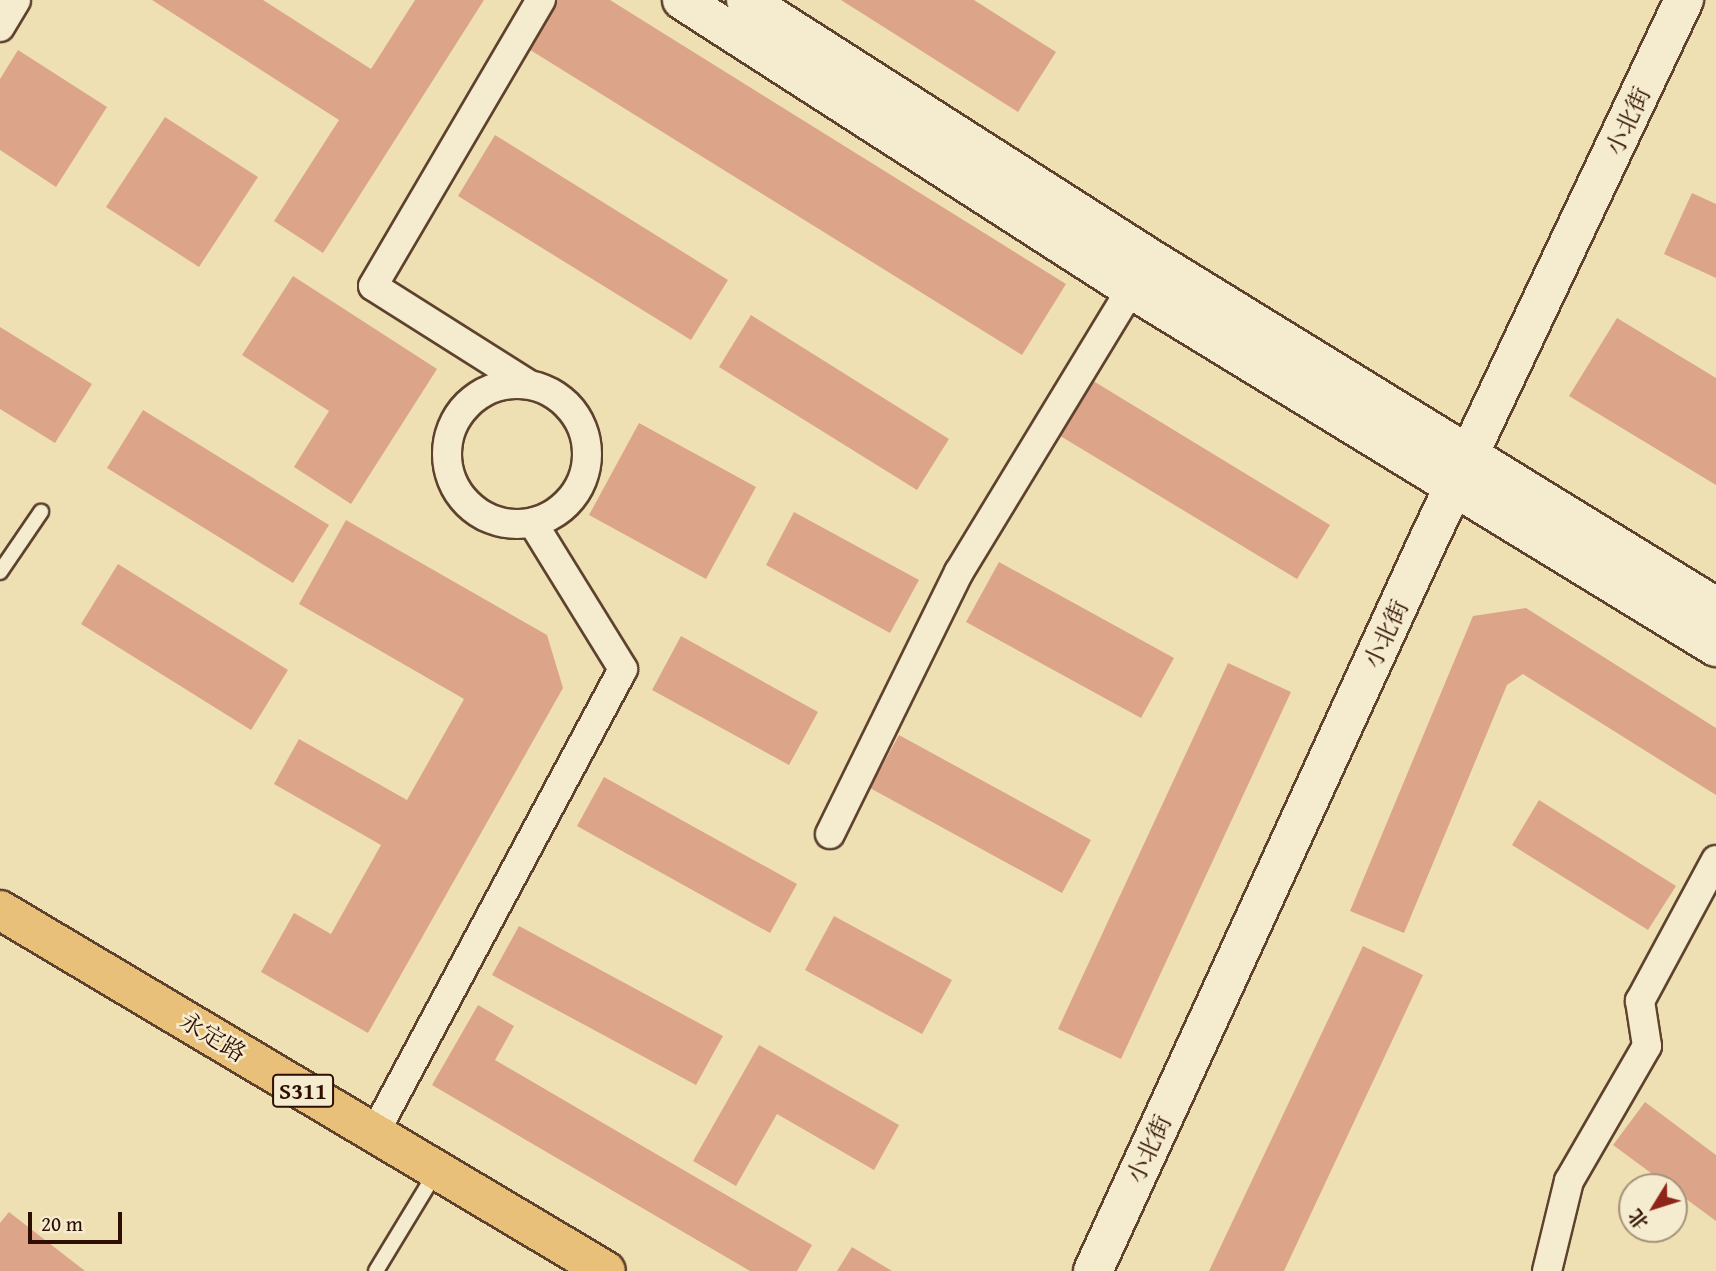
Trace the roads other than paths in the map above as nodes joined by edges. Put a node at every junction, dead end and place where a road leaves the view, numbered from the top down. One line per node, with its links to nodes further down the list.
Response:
1 (16, 0): 6 (street)
2 (541, 0): 8 (street)
3 (682, 0): 7 (street)
4 (746, 0): 9 (street)
5 (1684, 0): 9 (street, 小北街)
6 (0, 27)
7 (1130, 289): 9 (street); 15 (street)
8 (528, 384): 11 (street); 11 (street)
9 (1465, 472): 13 (street); 14 (street); 22 (street, 小北街)
10 (41, 512): 12 (lane)
11 (533, 523): 18 (street)
12 (0, 572)
13 (1716, 607)
14 (1716, 647)
15 (830, 834)
16 (1716, 860): 23 (street)
17 (0, 910): 18 (main road, 永定路 / S311)
18 (373, 1133): 19 (main road, 永定路 / S311)
19 (437, 1171): 20 (lane); 21 (main road, 永定路 / S311)
20 (376, 1271)
21 (607, 1271)
22 (1093, 1271)
23 (1547, 1271)

